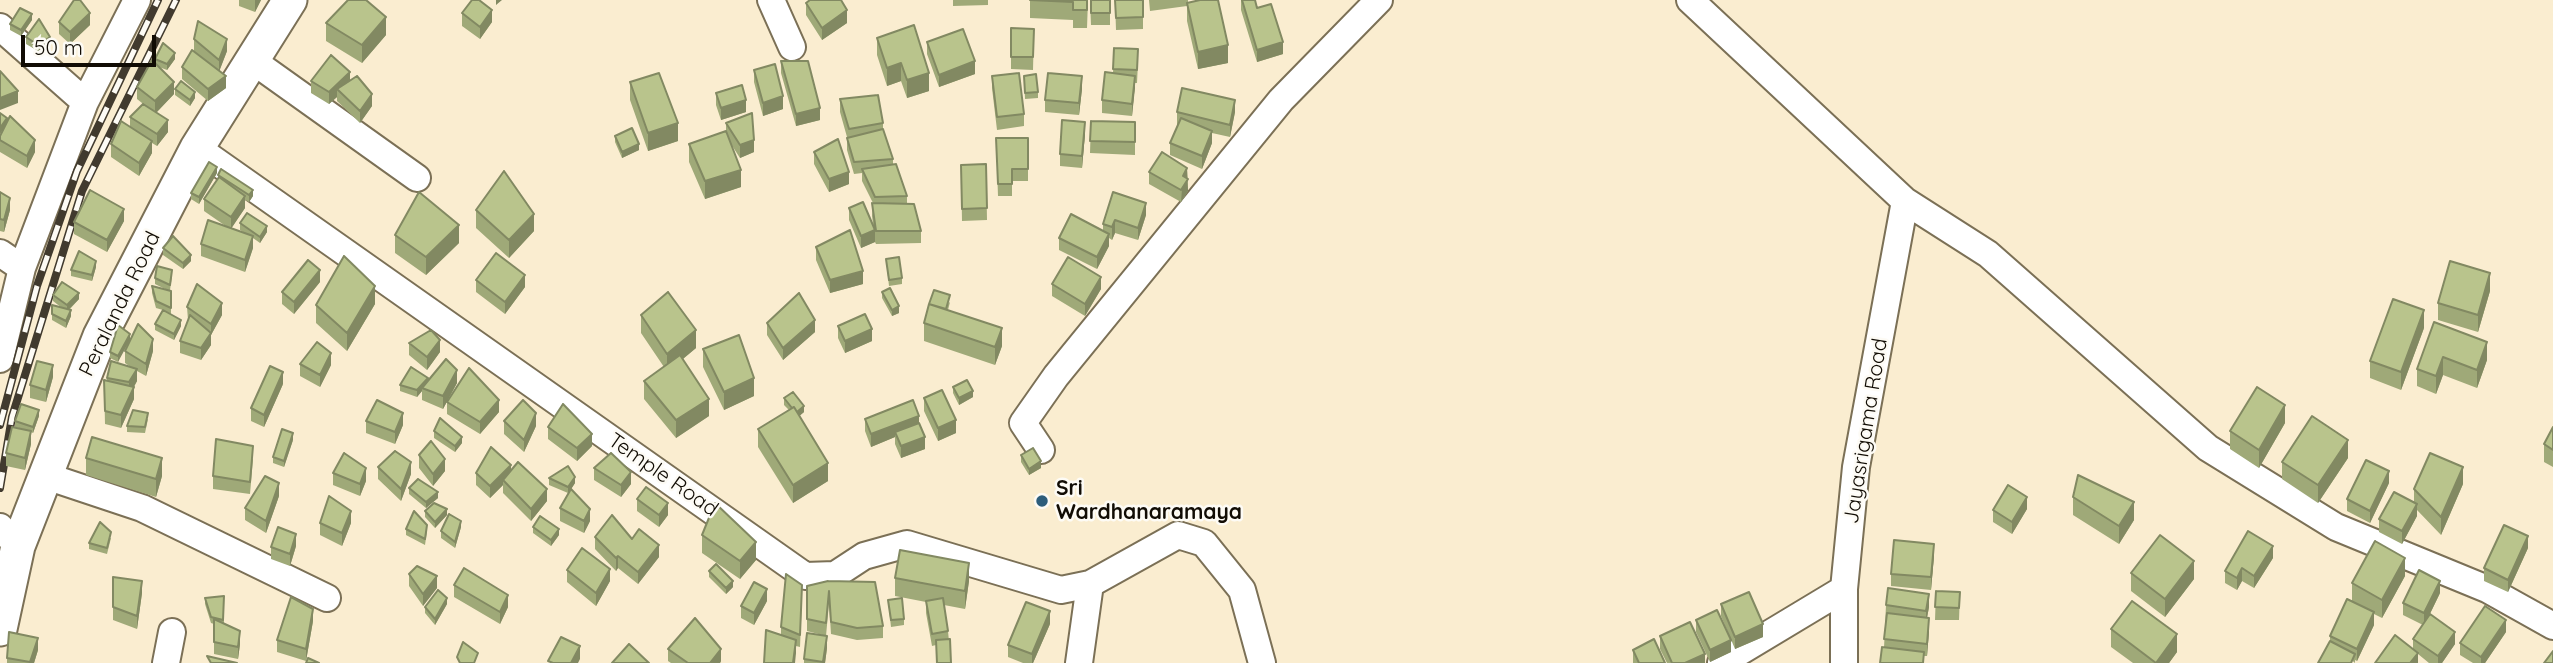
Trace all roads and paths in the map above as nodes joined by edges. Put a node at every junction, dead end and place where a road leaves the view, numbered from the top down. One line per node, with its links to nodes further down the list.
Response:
1 (137, 0): 9 (street)
2 (290, 0): 8 (main road, Peralanda Road)
3 (771, 0): 7 (street)
4 (1378, 0): 16 (street)
5 (1690, 0): 12 (street)
6 (0, 27): 9 (street)
7 (792, 47)
8 (253, 61): 10 (main road, Peralanda Road); 11 (street)
9 (85, 102): 14 (street)
10 (197, 148): 17 (main road, Peralanda Road); 19 (street, Temple Road)
11 (417, 178)
12 (1905, 201): 20 (street, Jayasrigama Road); 22 (street)
13 (0, 253): 14 (street)
14 (22, 268): 15 (street)
15 (0, 359)
16 (1041, 450)
17 (46, 476): 18 (main road, Peralanda Road); 21 (street)
18 (9, 537): 23 (main road, Peralanda Road)
19 (1090, 584): 26 (street); 27 (street, Temple Road)
20 (1844, 589): 28 (street); 29 (street, Jayasrigama Road)
21 (327, 598)
22 (2549, 615)
23 (0, 629)
24 (172, 632): 25 (street)
25 (166, 663)
26 (1079, 663)
27 (1262, 663)
28 (1721, 663)
29 (1844, 663)

